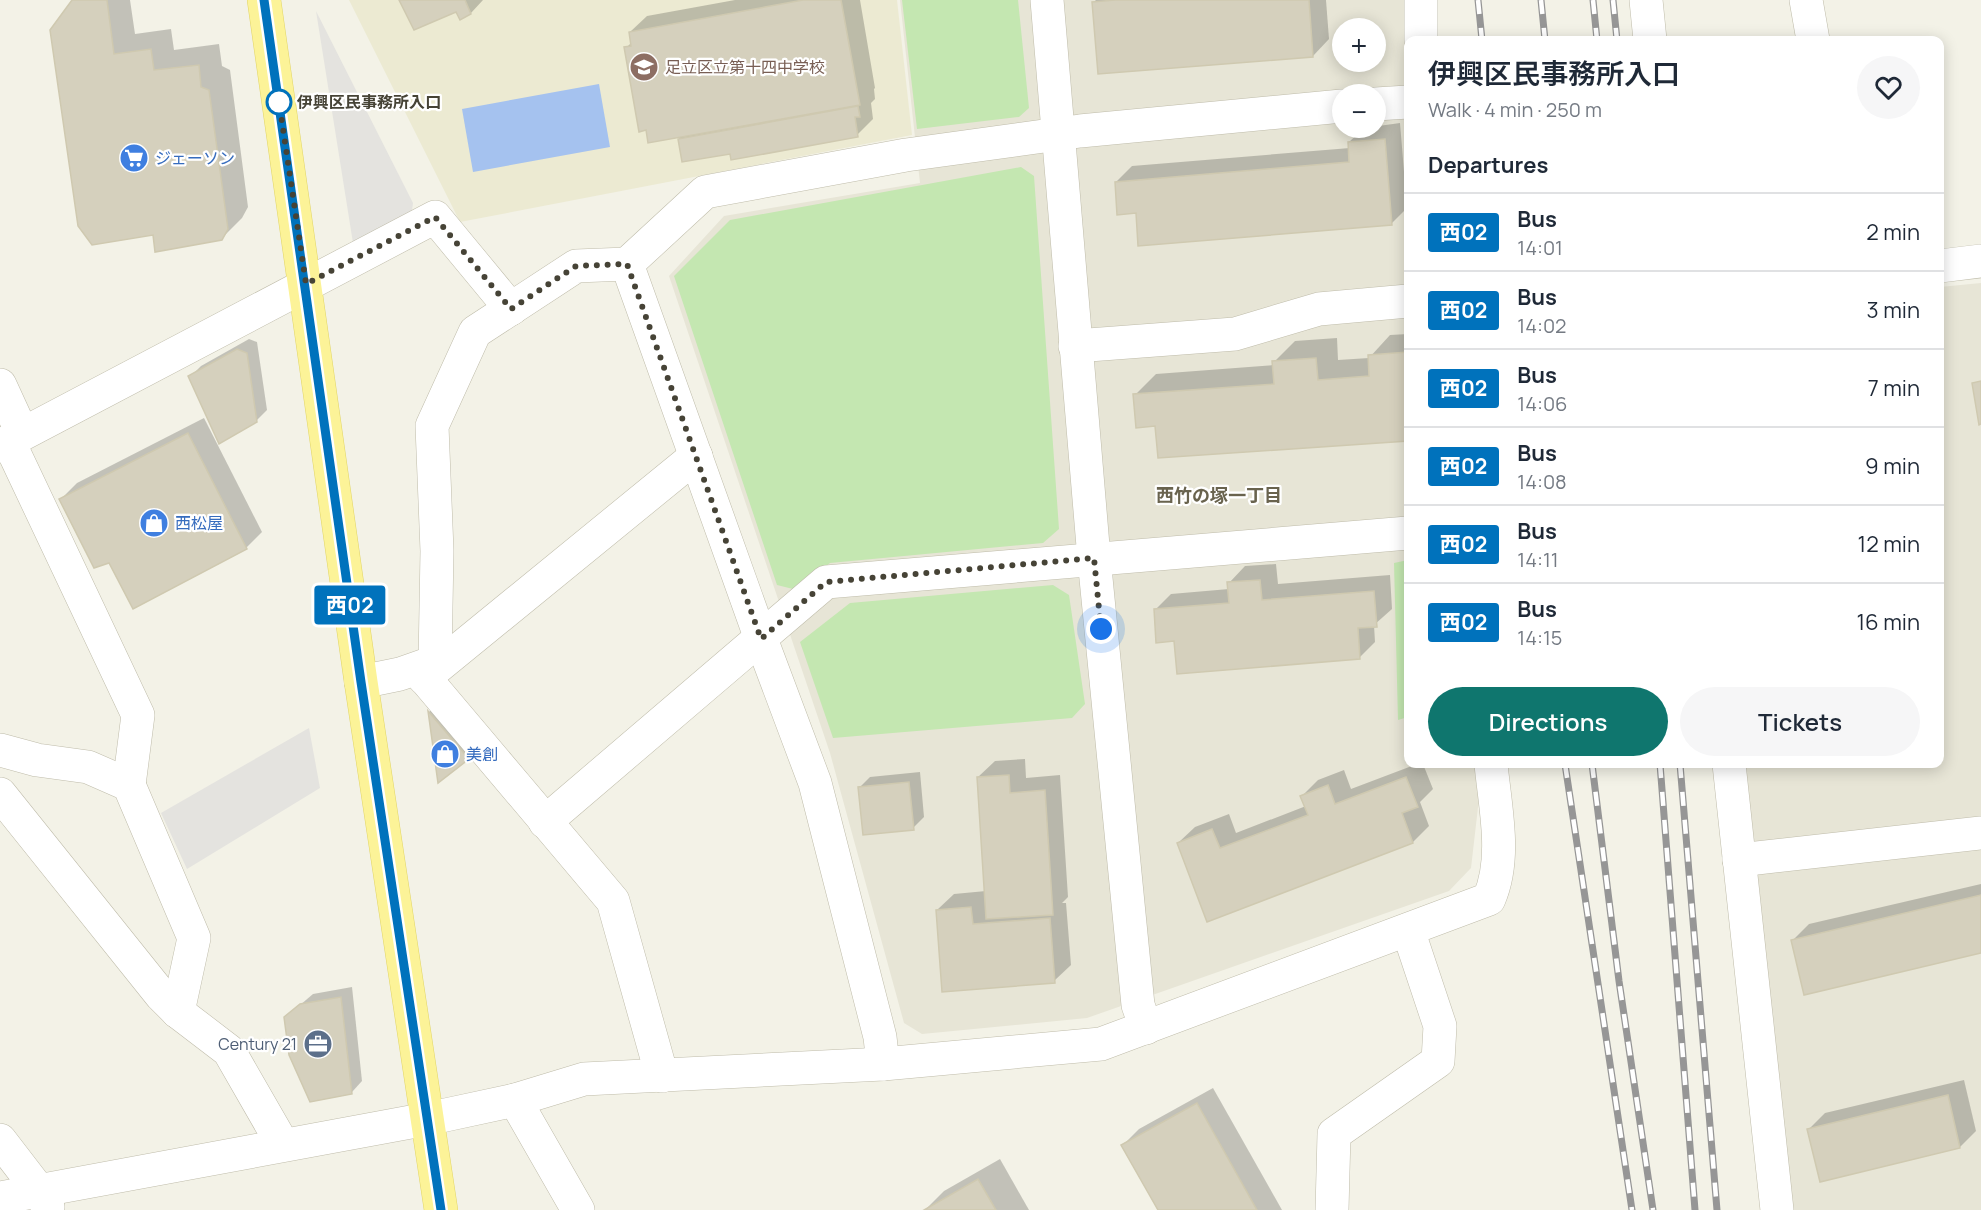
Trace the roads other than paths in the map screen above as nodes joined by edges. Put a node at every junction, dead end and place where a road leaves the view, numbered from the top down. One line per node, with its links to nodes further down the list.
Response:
1 (264, 0): 16 (main road)
2 (1047, 0): 12 (street)
3 (1421, 0): 6 (street)
4 (1646, 0): 7 (street)
5 (1806, 0): 8 (street)
6 (1420, 36)
7 (1650, 36)
8 (1812, 36)
9 (1404, 102): 10 (street)
10 (1386, 103)
11 (1332, 107): 12 (street)
12 (1060, 134): 14 (street); 19 (street)
13 (1981, 261): 15 (street)
14 (627, 264): 18 (street); 22 (street)
15 (1944, 266)
16 (306, 284): 18 (street); 21 (street); 27 (main road)
17 (1404, 301): 19 (street)
18 (511, 309): 26 (street)
19 (1075, 346): 24 (street)
20 (0, 385): 21 (street)
21 (10, 440): 31 (street)
22 (696, 456): 25 (street); 26 (street)
23 (1404, 533): 24 (street)
24 (1094, 558): 25 (street); 38 (street)
25 (761, 639): 33 (street); 39 (street)
26 (432, 666): 27 (street); 33 (street)
27 (361, 682): 42 (main road)
28 (0, 750): 31 (street)
29 (1491, 768): 36 (street)
30 (1729, 768): 35 (street)
31 (129, 785): 37 (street)
32 (0, 794): 37 (street)
33 (545, 822): 40 (street)
34 (1981, 832): 35 (street)
35 (1739, 860): 50 (street)
36 (1407, 930): 38 (street); 49 (street)
37 (177, 1012): 44 (street)
38 (1146, 1028): 39 (street)
39 (883, 1064): 40 (street)
40 (662, 1076): 41 (street)
41 (515, 1100): 42 (street); 48 (street)
42 (427, 1119): 44 (street); 47 (main road)
43 (0, 1140): 46 (street)
44 (283, 1145): 46 (street)
45 (0, 1198): 46 (street)
46 (45, 1201)
47 (441, 1210)
48 (578, 1210)
49 (1332, 1210)
50 (1777, 1210)

